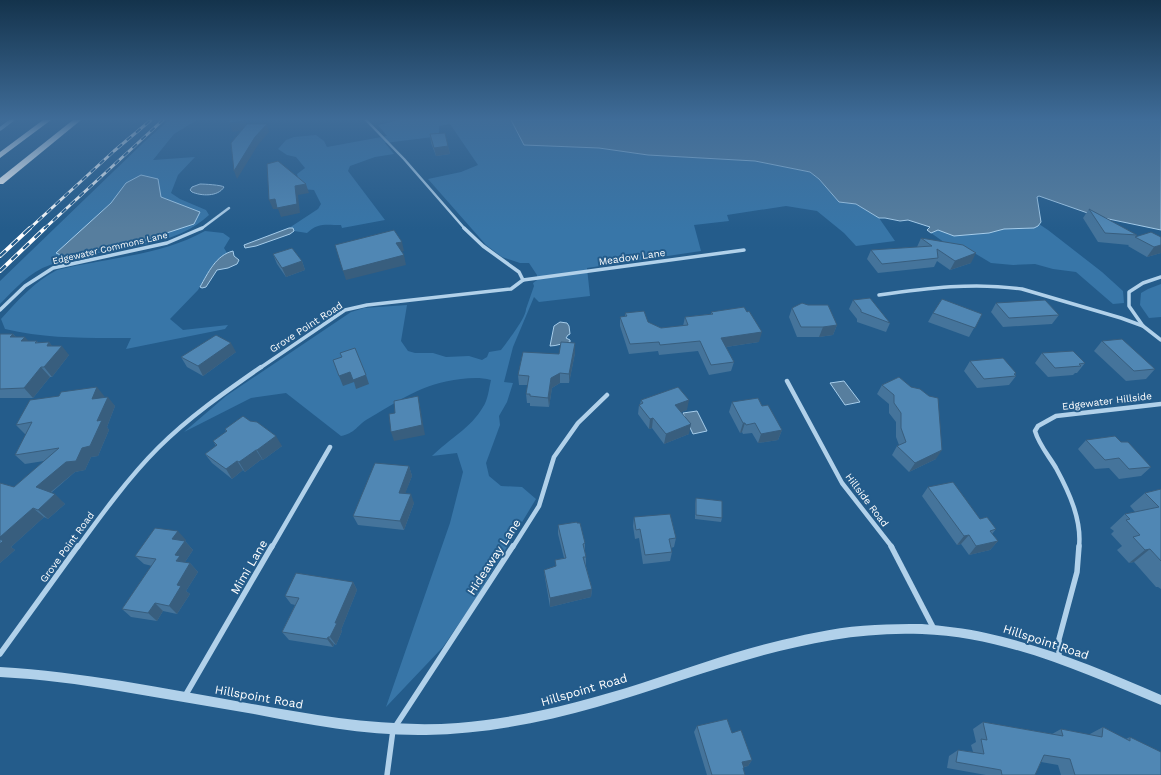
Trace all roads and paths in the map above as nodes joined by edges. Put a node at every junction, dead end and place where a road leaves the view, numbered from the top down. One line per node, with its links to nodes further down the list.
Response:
1 (32, 156): 3 (highway)
2 (401, 156): 7 (street)
3 (0, 182)
4 (229, 208): 9 (street, Edgewater Commons Lane)
5 (744, 250): 7 (street, Meadow Lane)
6 (1161, 278): 10 (street)
7 (523, 280): 17 (street, Grove Point Road)
8 (879, 295): 10 (street)
9 (0, 310)
10 (1143, 326): 11 (street)
11 (1161, 340)
12 (787, 381): 16 (street, Hillside Road)
13 (606, 395): 22 (street, Hideaway Lane)
14 (1161, 404): 18 (street, Edgewater Hillside)
15 (330, 448): 20 (street, Mimi Lane)
16 (934, 630): 18 (street, Hillspoint Road); 22 (street, Hillspoint Road)
17 (0, 654)
18 (1059, 658): 21 (street, Hillspoint Road)
19 (0, 672): 20 (street, Hillspoint Road)
20 (184, 696): 22 (street, Hillspoint Road)
21 (1161, 700)
22 (393, 730): 23 (street)
23 (387, 775)

